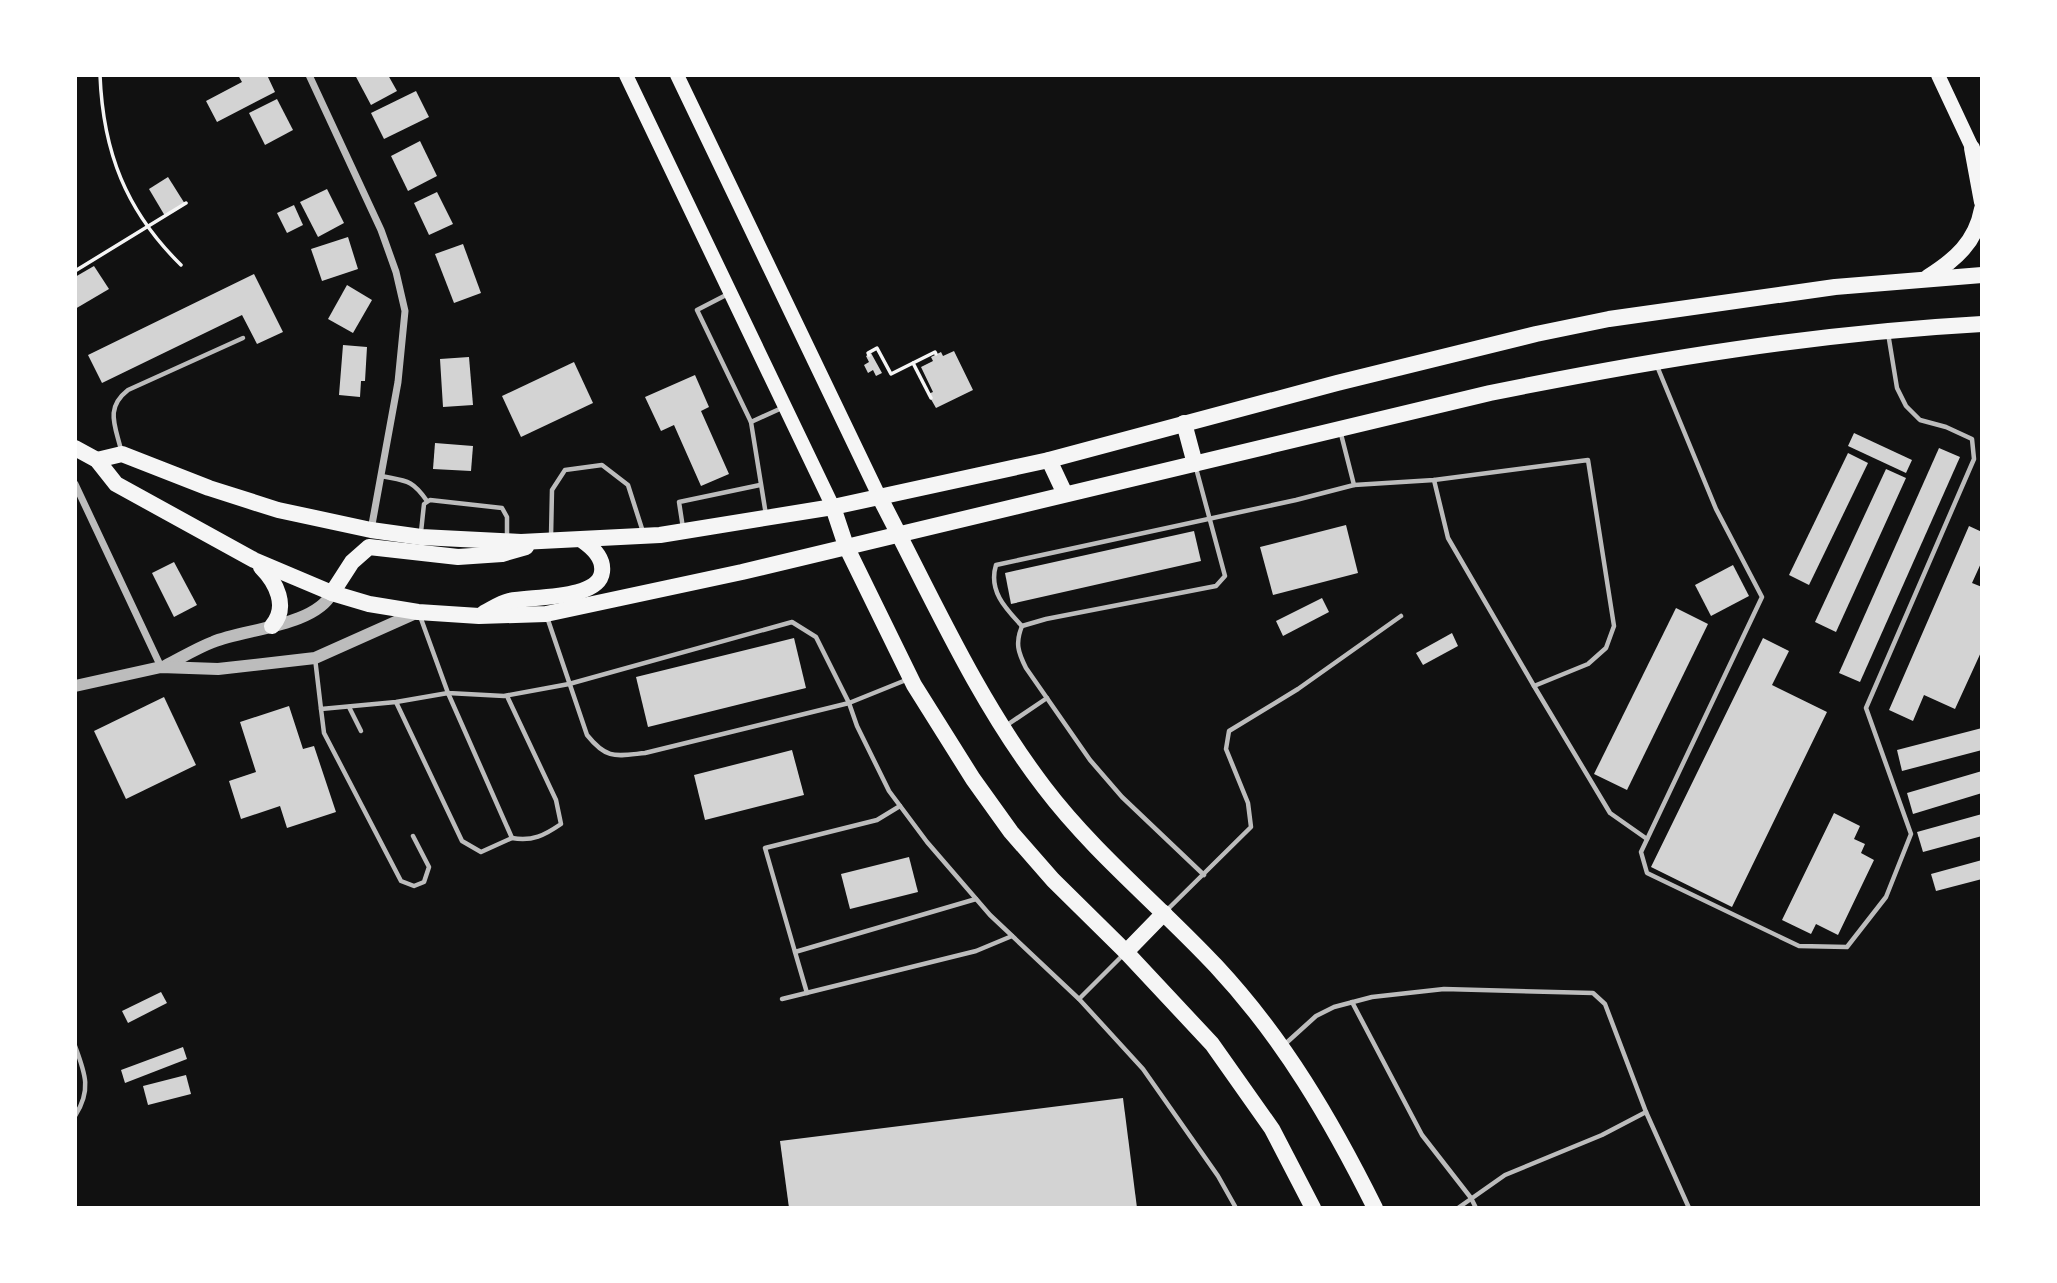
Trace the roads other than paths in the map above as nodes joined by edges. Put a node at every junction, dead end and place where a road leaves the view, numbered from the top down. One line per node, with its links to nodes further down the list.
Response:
1 (309, 75): 25 (street)
2 (626, 75): 11 (main road)
3 (677, 75): 31 (main road)
4 (1938, 75): 5 (main road)
5 (1972, 148): 6 (main road); 7 (main road)
6 (1982, 169)
7 (1982, 202)
8 (1982, 209): 10 (main road)
9 (1982, 275): 10 (main road)
10 (1926, 279): 18 (main road)
11 (730, 292): 16 (main road); 17 (lane)
12 (1982, 324): 13 (main road)
13 (1887, 331): 15 (main road); 71 (lane)
14 (243, 338): 21 (lane)
15 (1655, 362): 19 (main road); 71 (lane)
16 (784, 406): 17 (lane); 33 (main road)
17 (751, 422): 28 (lane)
18 (1184, 423): 23 (main road); 24 (main road)
19 (1340, 430): 24 (main road); 29 (lane)
20 (75, 448): 22 (main road)
21 (122, 454): 22 (main road); 36 (main road)
22 (97, 460): 45 (main road)
23 (1049, 460): 30 (main road); 31 (main road)
24 (1195, 464): 30 (main road); 34 (lane)
25 (380, 475): 32 (lane); 36 (street)
26 (1434, 480): 29 (lane); 58 (lane); 58 (lane)
27 (75, 484): 54 (street)
28 (760, 485): 35 (lane); 37 (lane)
29 (1354, 485): 34 (lane)
30 (1065, 494): 38 (main road)
31 (880, 498): 33 (main road); 38 (main road)
32 (427, 501): 39 (lane); 42 (lane)
33 (833, 508): 35 (main road); 44 (main road)
34 (1209, 519): 52 (lane); 52 (lane)
35 (767, 520): 37 (main road)
36 (371, 530): 39 (main road)
37 (684, 532): 40 (main road)
38 (898, 533): 44 (main road); 66 (main road)
39 (421, 537): 42 (main road)
40 (644, 537): 41 (main road); 43 (lane)
41 (583, 541): 43 (main road); 49 (main road)
42 (507, 542): 43 (main road)
43 (548, 542): 46 (main road)
44 (846, 546): 48 (main road); 55 (main road)
45 (254, 560): 46 (main road); 51 (main road)
46 (332, 593): 47 (main road); 51 (street)
47 (418, 612): 49 (main road); 53 (street); 59 (lane)
48 (546, 614): 49 (main road); 56 (lane)
49 (479, 616)
50 (1401, 616): 72 (lane)
51 (272, 626): 54 (street)
52 (1022, 626): 61 (lane)
53 (314, 657): 54 (street); 65 (lane)
54 (161, 667): 57 (street)
55 (910, 678): 63 (lane); 77 (main road)
56 (569, 684): 60 (lane); 63 (lane); 63 (lane)
57 (75, 686)
58 (1534, 686): 71 (lane)
59 (448, 693): 60 (lane); 62 (lane); 70 (lane)
60 (507, 696): 70 (lane)
61 (1047, 698): 66 (lane); 72 (lane)
62 (396, 702): 64 (lane); 70 (lane)
63 (849, 704): 68 (lane)
64 (349, 707): 65 (lane); 67 (lane)
65 (321, 709): 69 (lane)
66 (1002, 729): 74 (main road)
67 (361, 731)
68 (900, 806): 73 (lane); 76 (lane)
69 (413, 836)
70 (512, 838)
71 (1647, 839)
72 (1204, 876): 74 (lane)
73 (976, 898): 75 (lane); 76 (lane)
74 (1164, 913): 77 (main road); 83 (main road)
75 (1012, 936): 78 (lane); 80 (lane)
76 (795, 952): 78 (lane)
77 (1126, 952): 80 (lane); 88 (main road)
78 (807, 993): 79 (lane)
79 (782, 999)
80 (1079, 999): 87 (lane)
81 (1352, 1002): 83 (lane); 84 (lane); 86 (lane)
82 (75, 1046): 85 (lane)
83 (1282, 1046): 89 (main road)
84 (1646, 1112): 86 (lane); 92 (lane)
85 (75, 1116)
86 (1471, 1198): 90 (lane); 91 (lane)
87 (1236, 1208)
88 (1313, 1208)
89 (1376, 1208)
90 (1458, 1208)
91 (1476, 1208)
92 (1689, 1208)

